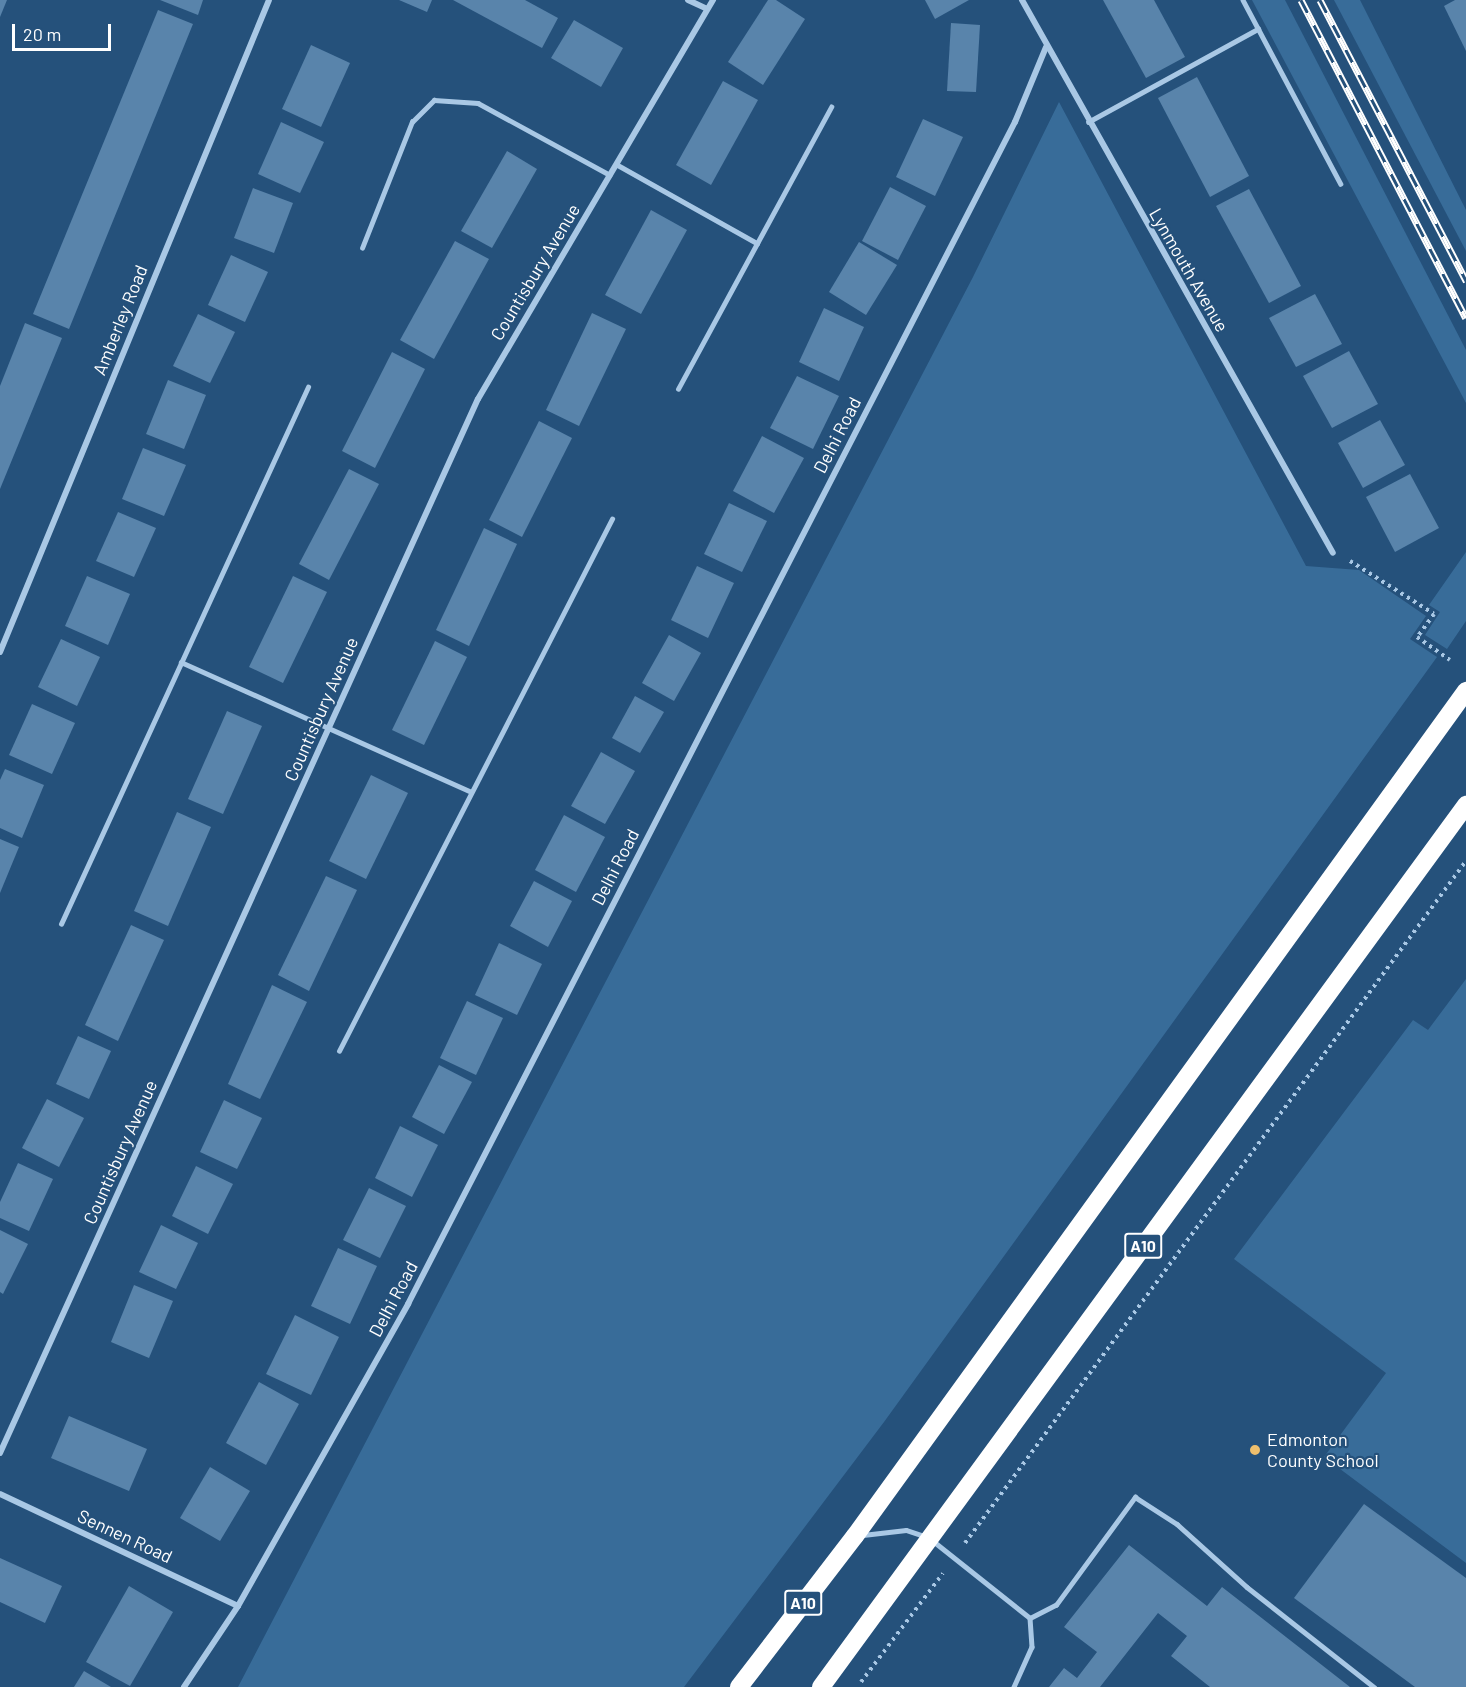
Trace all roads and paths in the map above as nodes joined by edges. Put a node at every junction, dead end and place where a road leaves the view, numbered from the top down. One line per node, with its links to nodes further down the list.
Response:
1 (269, 0): 20 (street, Amberley Road)
2 (688, 0): 6 (street)
3 (713, 0): 6 (street, Countisbury Avenue)
4 (1022, 0): 8 (street, Lynmouth Avenue)
5 (1243, 0): 7 (lane)
6 (707, 9): 11 (street, Countisbury Avenue)
7 (1258, 29): 10 (lane); 13 (lane)
8 (1046, 46): 10 (street, Lynmouth Avenue); 35 (street, Delhi Road)
9 (831, 107): 14 (lane)
10 (1088, 122): 19 (street, Lynmouth Avenue)
11 (616, 164): 12 (street, Countisbury Avenue); 14 (lane)
12 (610, 175): 15 (lane); 24 (street, Countisbury Avenue)
13 (1341, 184)
14 (757, 243): 17 (lane)
15 (362, 248)
16 (308, 387): 22 (lane)
17 (678, 389)
18 (612, 519): 25 (lane)
19 (1334, 553): 21 (path)
20 (0, 652)
21 (1449, 660)
22 (181, 662): 24 (lane); 28 (lane)
23 (1466, 691): 32 (highway, A10)
24 (328, 729): 25 (lane); 30 (street, Countisbury Avenue)
25 (471, 792): 29 (lane)
26 (1466, 805): 33 (highway, A10)
27 (1466, 861): 34 (path)
28 (61, 924)
29 (339, 1051)
30 (0, 1453)
31 (0, 1494): 35 (street, Sennen Road)
32 (855, 1536): 33 (lane); 38 (highway, A10)
33 (930, 1538): 34 (lane); 39 (highway, A10)
34 (955, 1557): 36 (lane); 40 (path)
35 (238, 1606): 37 (street, Delhi Road)
36 (1030, 1618): 41 (lane); 42 (lane)
37 (184, 1687)
38 (739, 1687)
39 (821, 1687)
40 (856, 1687)
41 (1014, 1687)
42 (1374, 1687)

